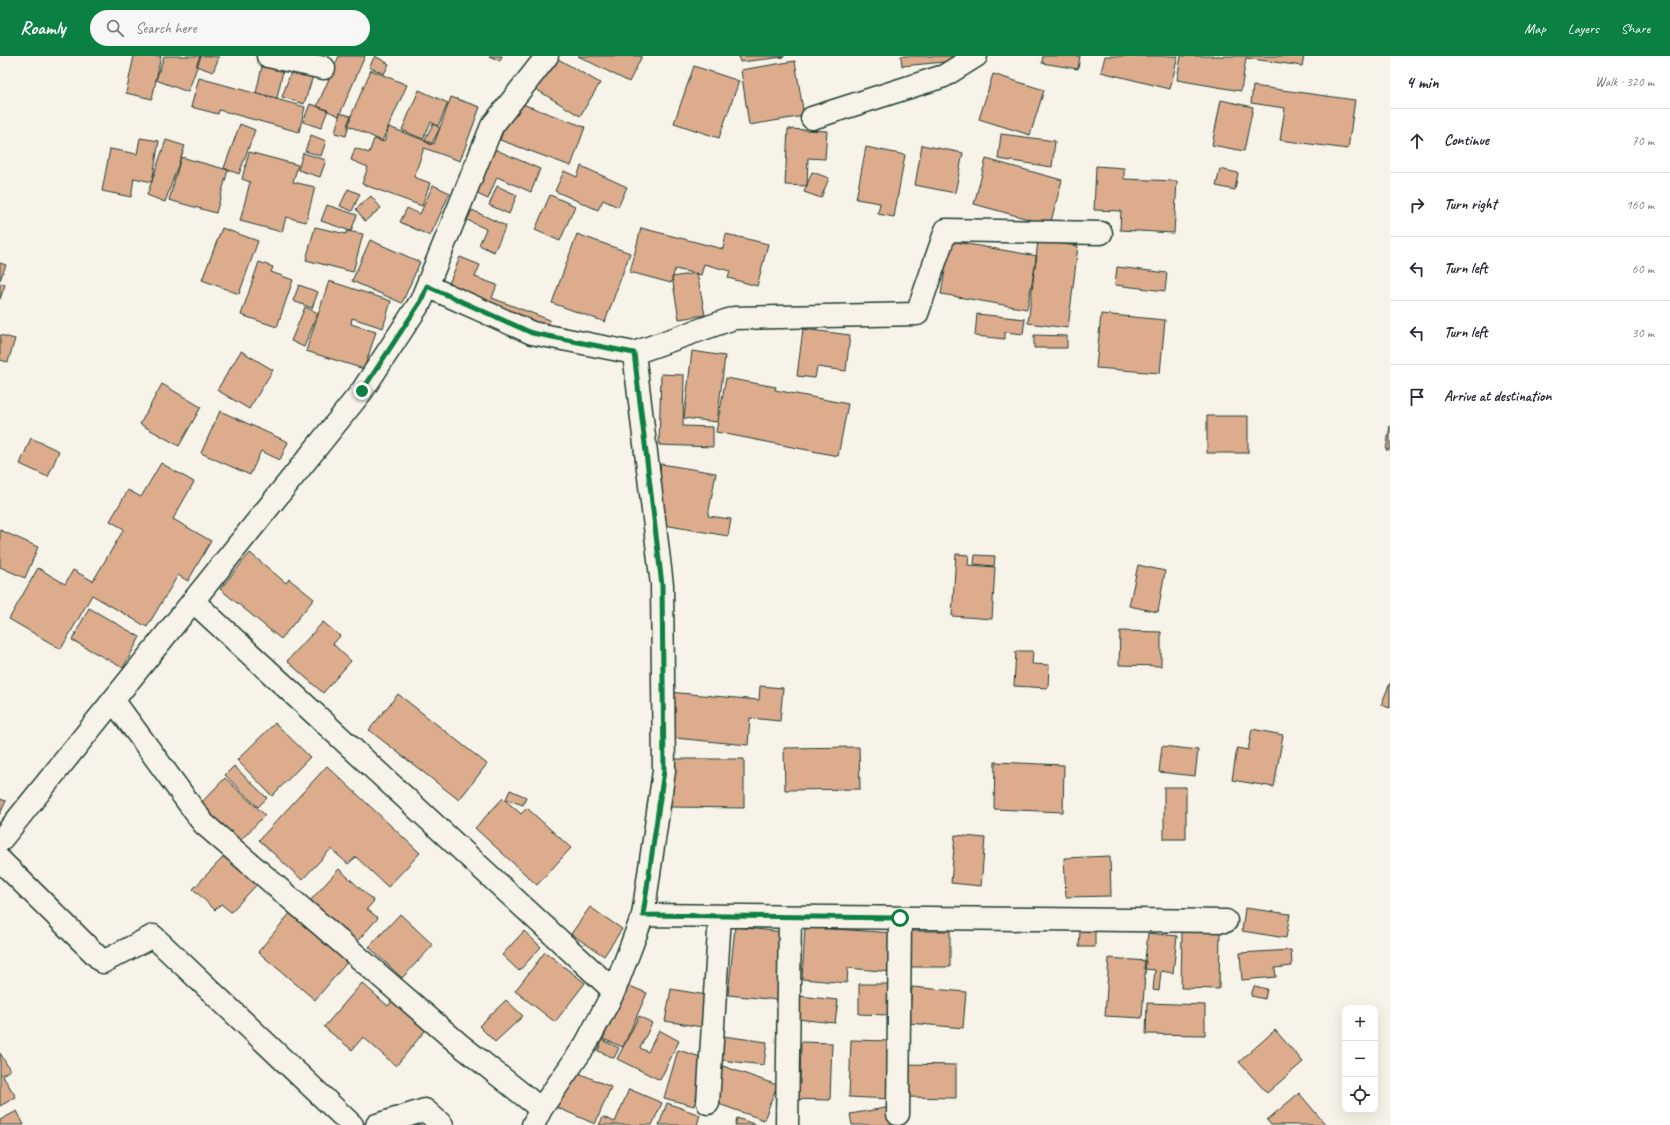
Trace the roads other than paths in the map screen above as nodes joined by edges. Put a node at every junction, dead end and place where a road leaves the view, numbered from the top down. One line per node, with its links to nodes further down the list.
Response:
1 (268, 56): 4 (street)
2 (547, 56): 7 (street)
3 (976, 56): 5 (street)
4 (324, 68)
5 (812, 118)
6 (1101, 233): 8 (street)
7 (427, 286): 8 (street); 9 (street)
8 (634, 353): 13 (street)
9 (193, 601): 10 (street); 18 (street)
10 (113, 700): 11 (street); 21 (street)
11 (0, 841)
12 (0, 860): 22 (street)
13 (643, 915): 14 (street); 18 (street)
14 (720, 916): 15 (street); 19 (street)
15 (790, 917): 16 (street); 25 (street)
16 (900, 918): 17 (street); 20 (street)
17 (1226, 921)
18 (614, 991): 21 (street)
19 (708, 1103)
20 (898, 1114)
21 (537, 1117)
22 (352, 1125)
23 (377, 1125): 24 (street)
24 (442, 1125)
25 (787, 1125)

